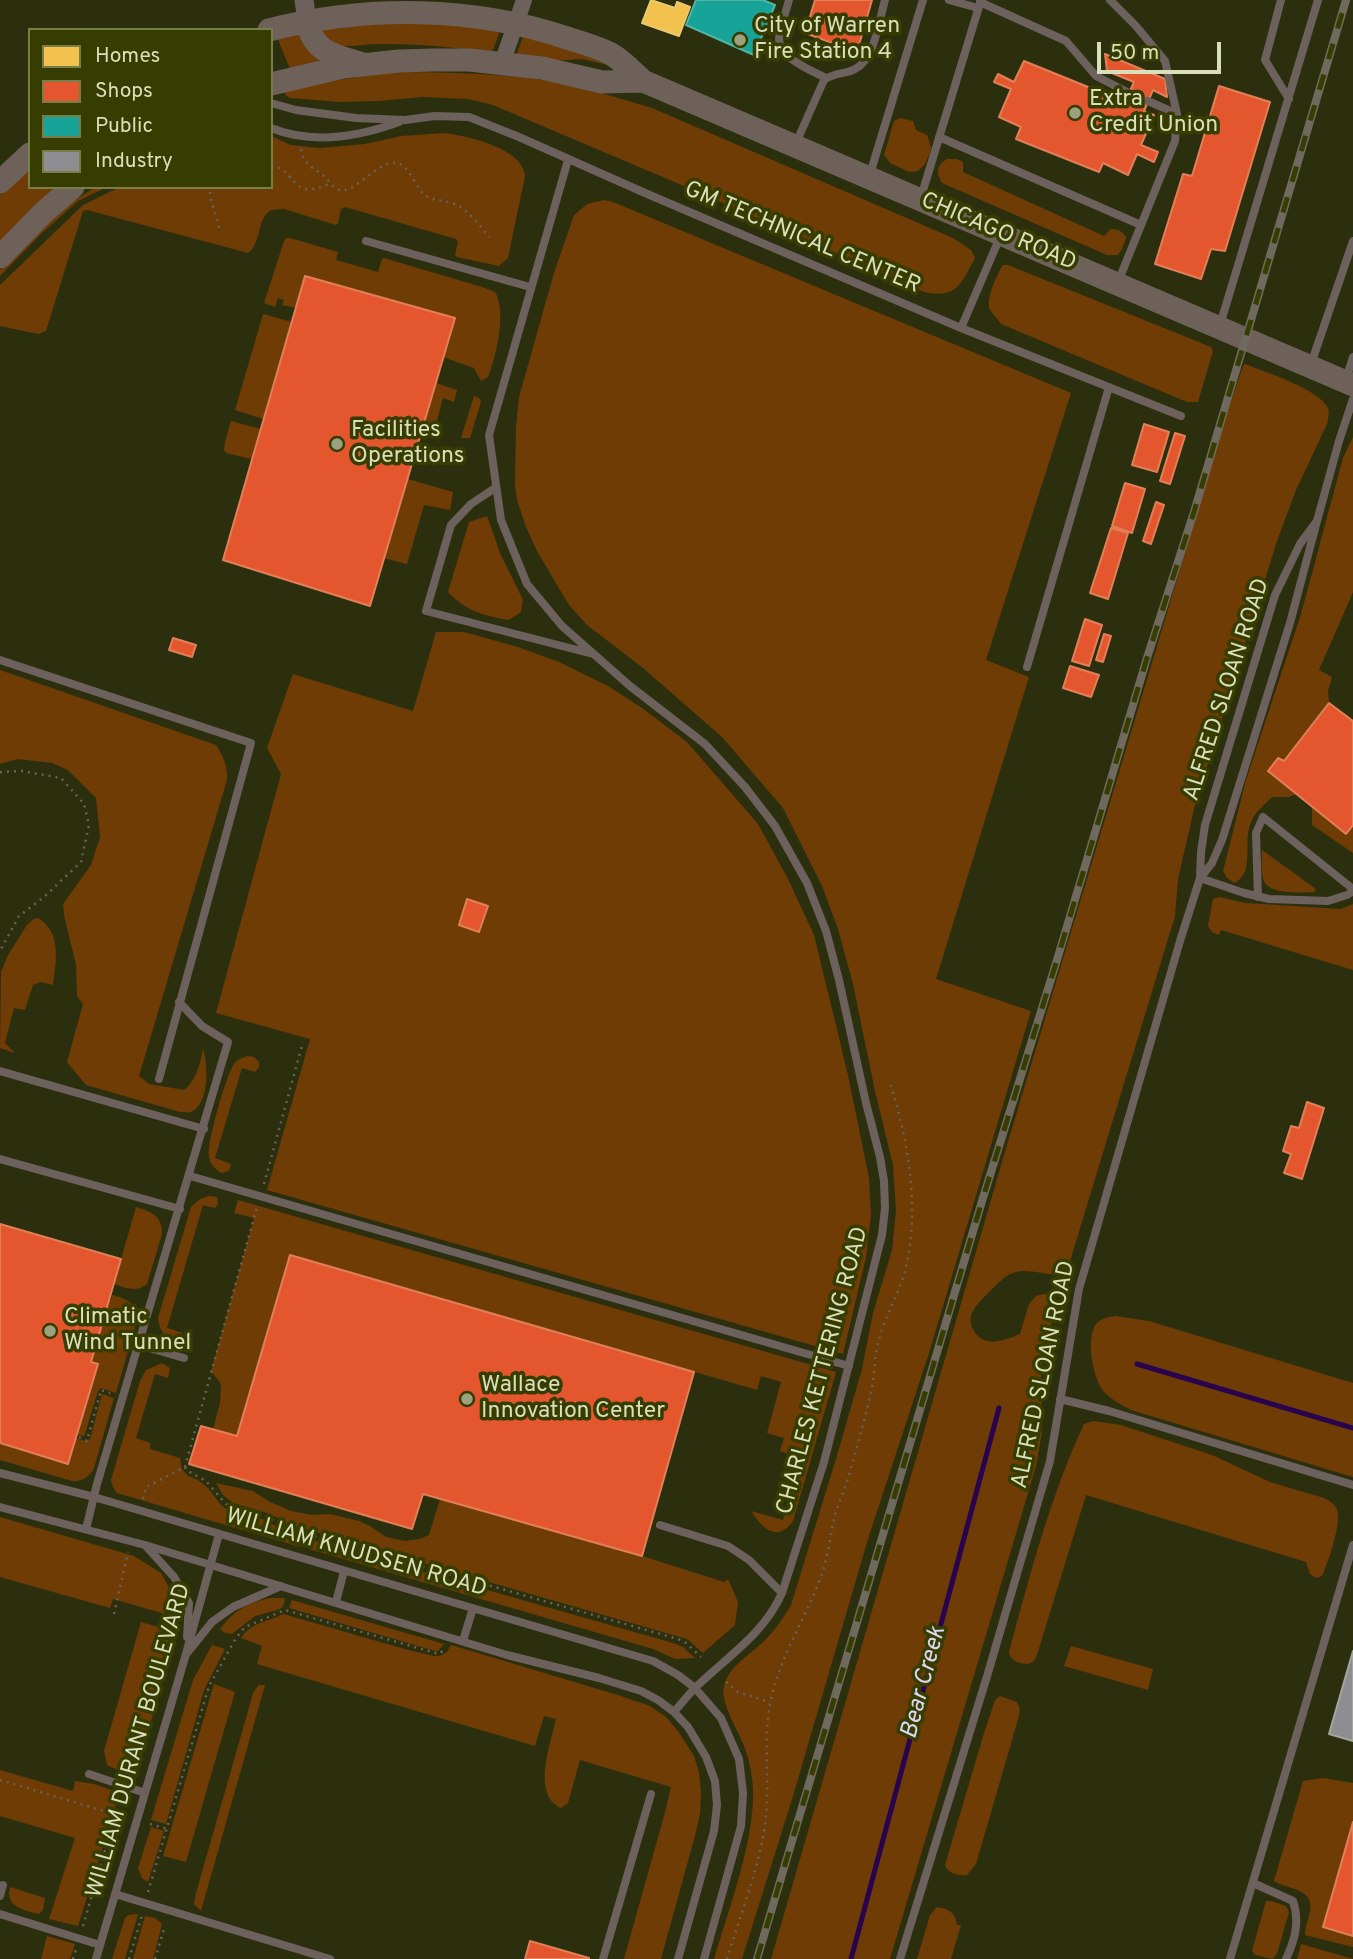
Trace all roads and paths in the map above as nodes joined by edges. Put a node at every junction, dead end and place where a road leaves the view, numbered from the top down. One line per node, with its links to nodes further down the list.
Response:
1 (524, 0): 12 (street)
2 (789, 0): 16 (lane)
3 (885, 0): 16 (lane)
4 (923, 0): 32 (lane)
5 (949, 0): 9 (lane)
6 (1110, 0): 23 (lane)
7 (1281, 0): 20 (lane)
8 (1318, 0): 20 (lane)
9 (980, 4): 19 (lane); 27 (lane)
10 (395, 6): 11 (main road, CHICAGO ROAD); 12 (main road, CHICAGO ROAD)
11 (306, 10): 13 (main road, CHICAGO ROAD); 15 (main road)
12 (515, 24): 14 (street); 17 (main road, CHICAGO ROAD)
13 (273, 28)
14 (502, 63): 15 (main road, CHICAGO ROAD); 17 (main road, CHICAGO ROAD)
15 (366, 64): 18 (main road)
16 (826, 78): 28 (lane)
17 (643, 81): 28 (main road, CHICAGO ROAD)
18 (273, 84)
19 (1129, 93)
20 (1289, 99): 48 (lane)
21 (1148, 101): 23 (lane)
22 (273, 104): 24 (lane, GM TECHNICAL CENTER)
23 (1177, 114): 38 (lane)
24 (405, 120): 26 (lane, GM TECHNICAL CENTER); 30 (lane, GM TECHNICAL CENTER)
25 (273, 129): 26 (lane, GM TECHNICAL CENTER)
26 (302, 136): 34 (path)
27 (939, 137): 37 (lane); 38 (lane)
28 (794, 146): 32 (main road, CHICAGO ROAD)
29 (28, 156): 33 (main road)
30 (568, 160): 46 (lane, CHARLES KETTERING ROAD); 47 (lane, GM TECHNICAL CENTER)
31 (273, 167): 34 (path)
32 (869, 177): 37 (main road, CHICAGO ROAD)
33 (0, 182)
34 (331, 183): 41 (path)
35 (71, 189): 44 (main road)
36 (212, 189): 39 (path)
37 (920, 200): 40 (main road, CHICAGO ROAD)
38 (1142, 225): 45 (lane)
39 (220, 231)
40 (1001, 234): 45 (main road, CHICAGO ROAD); 47 (lane)
41 (490, 237)
42 (366, 241): 46 (lane)
43 (1353, 241): 50 (lane)
44 (0, 257)
45 (1117, 284): 48 (main road, CHICAGO ROAD)
46 (530, 287): 54 (lane, CHARLES KETTERING ROAD)
47 (961, 328): 51 (lane, GM TECHNICAL CENTER)
48 (1219, 328): 50 (main road, CHICAGO ROAD)
49 (1353, 357): 52 (lane, ALFRED SLOAN ROAD)
50 (1309, 367): 52 (main road, CHICAGO ROAD)
51 (1109, 387): 53 (lane, GM TECHNICAL CENTER); 58 (lane)
52 (1350, 389): 55 (lane, ALFRED SLOAN ROAD)
53 (1181, 416)
54 (495, 488): 56 (lane, CHARLES KETTERING ROAD); 56 (lane)
55 (1317, 521): 60 (lane, ALFRED SLOAN ROAD); 60 (lane, ALFRED SLOAN ROAD)
56 (596, 655): 76 (lane, CHARLES KETTERING ROAD)
57 (0, 660): 64 (lane)
58 (1027, 667)
59 (0, 772): 63 (path)
60 (1200, 878): 62 (lane); 78 (lane, ALFRED SLOAN ROAD)
61 (1353, 890): 62 (lane); 62 (lane)
62 (1258, 897)
63 (0, 951)
64 (179, 1002): 67 (lane); 69 (lane)
65 (303, 1042): 72 (path)
66 (1, 1074): 69 (lane)
67 (159, 1079)
68 (890, 1083): 107 (path)
69 (204, 1129): 71 (lane)
70 (0, 1159): 73 (lane)
71 (190, 1176): 72 (lane); 73 (lane)
72 (260, 1197): 76 (lane); 80 (path)
73 (180, 1209): 74 (lane)
74 (139, 1345): 75 (lane); 77 (lane)
75 (184, 1358)
76 (849, 1366): 97 (lane, CHARLES KETTERING ROAD)
77 (123, 1398): 79 (path); 83 (lane)
78 (1060, 1399): 82 (lane); 135 (lane, ALFRED SLOAN ROAD)
79 (79, 1437)
80 (185, 1467): 84 (path); 89 (path)
81 (0, 1473): 83 (lane, WILLIAM KNUDSEN ROAD)
82 (1353, 1485)
83 (94, 1497): 87 (lane); 88 (lane, WILLIAM KNUDSEN ROAD)
84 (142, 1501)
85 (0, 1507): 87 (lane)
86 (660, 1525): 97 (lane)
87 (86, 1529): 90 (lane)
88 (219, 1534): 94 (lane, WILLIAM DURANT BOULEVARD); 95 (lane, WILLIAM KNUDSEN ROAD)
89 (308, 1534): 92 (path); 104 (path)
90 (145, 1545): 94 (lane); 103 (lane)
91 (1353, 1545): 117 (lane)
92 (305, 1546)
93 (129, 1549): 100 (path)
94 (211, 1565): 96 (lane); 103 (lane, WILLIAM DURANT BOULEVARD)
95 (344, 1571): 98 (lane); 99 (lane, WILLIAM KNUDSEN ROAD)
96 (281, 1586): 98 (lane); 103 (lane)
97 (782, 1594): 106 (lane, CHARLES KETTERING ROAD)
98 (336, 1602): 101 (lane)
99 (473, 1608): 102 (lane); 106 (lane, WILLIAM KNUDSEN ROAD)
100 (114, 1614)
101 (452, 1637): 102 (lane); 116 (path)
102 (463, 1640): 108 (lane)
103 (186, 1654): 112 (lane, WILLIAM DURANT BOULEVARD)
104 (701, 1657)
105 (726, 1682): 107 (path)
106 (695, 1688): 108 (lane, CHARLES KETTERING ROAD); 133 (lane)
107 (770, 1702): 134 (path)
108 (674, 1712): 132 (lane)
109 (89, 1774): 111 (lane)
110 (0, 1780): 114 (path)
111 (121, 1785): 112 (lane); 114 (path)
112 (145, 1793): 115 (lane, WILLIAM DURANT BOULEVARD)
113 (651, 1794): 131 (lane)
114 (115, 1814): 115 (path); 124 (path)
115 (136, 1821): 116 (path); 119 (lane, WILLIAM DURANT BOULEVARD)
116 (167, 1829): 121 (path)
117 (1253, 1883): 136 (lane); 137 (lane)
118 (3, 1885): 120 (lane)
119 (115, 1894): 121 (lane); 125 (lane, WILLIAM DURANT BOULEVARD)
120 (0, 1896)
121 (145, 1903): 128 (path); 130 (lane)
122 (0, 1914): 124 (lane)
123 (164, 1929): 129 (path)
124 (79, 1939): 125 (lane); 126 (path)
125 (100, 1945): 127 (lane, WILLIAM DURANT BOULEVARD)
126 (73, 1959)
127 (96, 1959)
128 (129, 1959)
129 (155, 1959)
130 (330, 1959)
131 (603, 1959)
132 (678, 1959)
133 (704, 1959)
134 (727, 1959)
135 (900, 1959)
136 (1230, 1959)
137 (1286, 1959)

